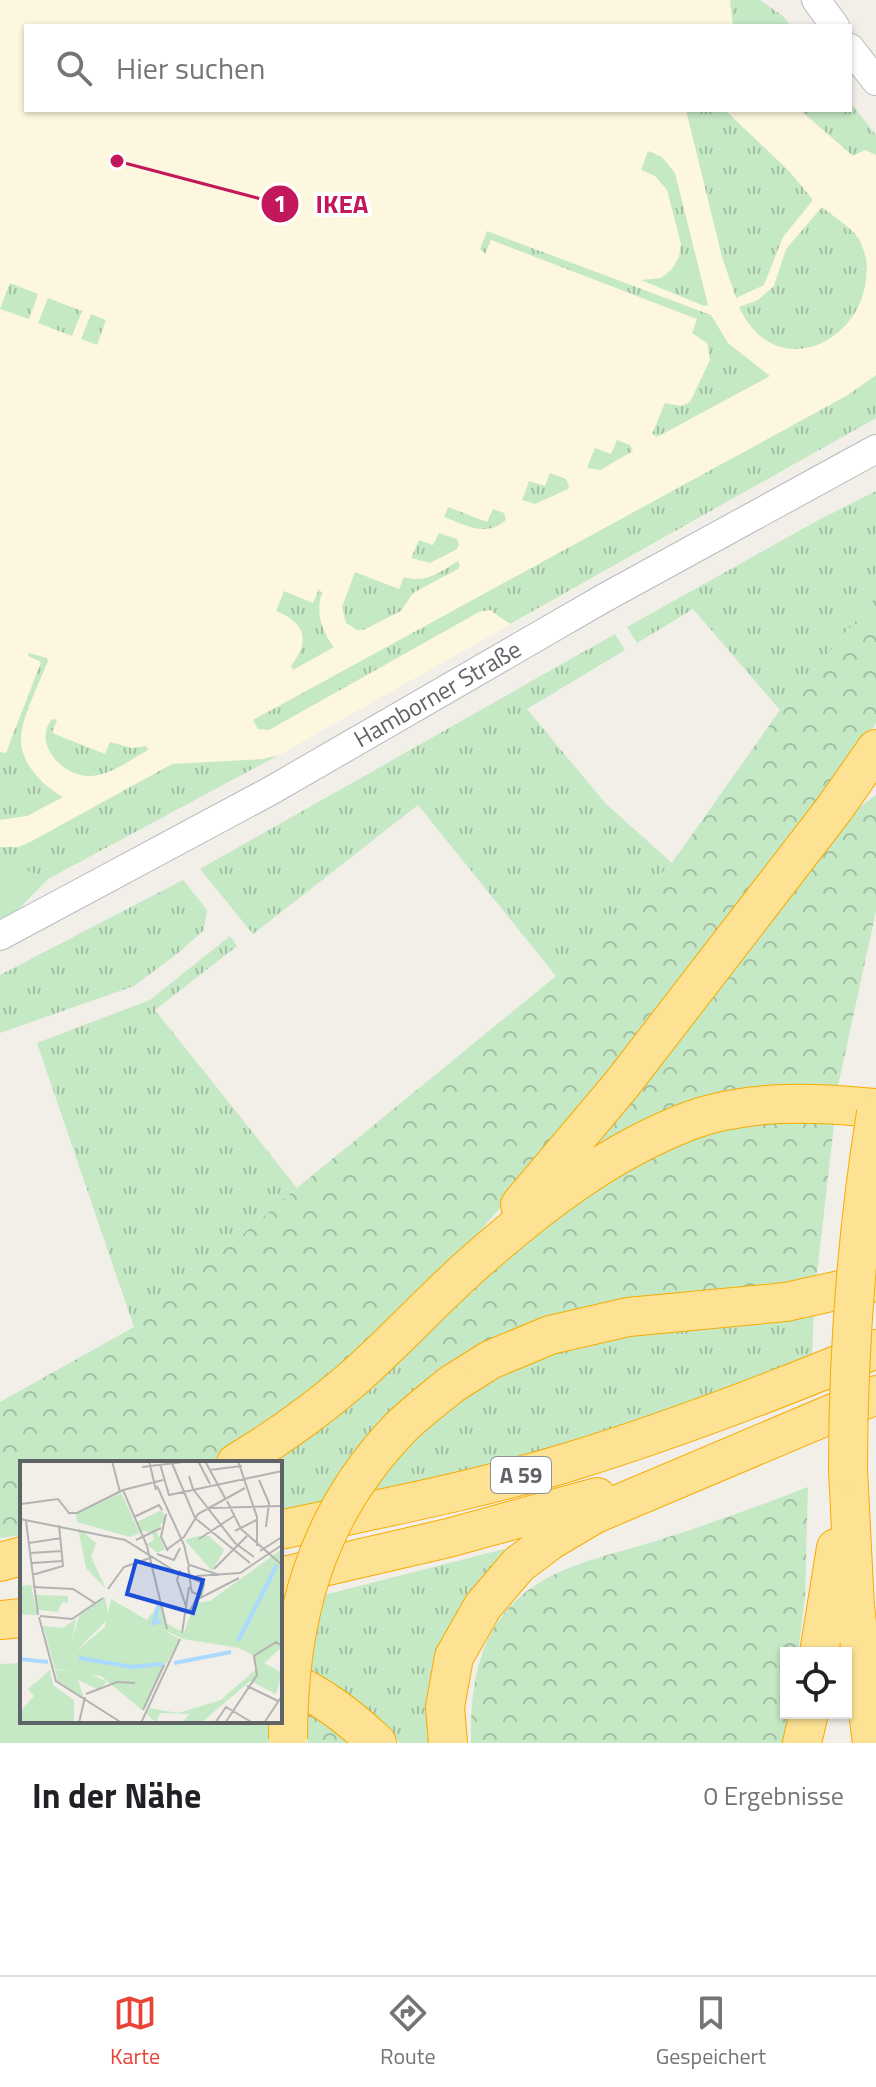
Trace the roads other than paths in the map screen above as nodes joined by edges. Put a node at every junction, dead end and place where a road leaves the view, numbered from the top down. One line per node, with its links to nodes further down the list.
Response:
1 (816, 0): 2 (street)
2 (834, 24)
3 (852, 51): 4 (street)
4 (876, 81)
5 (875, 450): 7 (street, Hamborner Straße)
6 (876, 749): 9 (highway)
7 (0, 936)
8 (876, 1110): 9 (highway); 17 (highway, bridge)
9 (474, 1263): 16 (highway)
10 (876, 1282): 31 (highway, bridge)
11 (876, 1327): 14 (highway)
12 (876, 1349): 14 (highway, A 59)
13 (876, 1395): 15 (highway, A 59)
14 (756, 1399): 18 (highway, A 59)
15 (778, 1434): 23 (highway, A 59); 33 (highway)
16 (239, 1461)
17 (848, 1470): 28 (highway); 35 (highway)
18 (282, 1530)
19 (20, 1557): 20 (highway)
20 (0, 1562)
21 (20, 1570): 22 (highway)
22 (0, 1573)
23 (282, 1577)
24 (20, 1618): 25 (highway)
25 (0, 1620)
26 (0, 1633): 27 (highway)
27 (20, 1635)
28 (820, 1647)
29 (282, 1678): 32 (highway)
30 (808, 1719): 34 (highway)
31 (288, 1741)
32 (377, 1743)
33 (448, 1743)
34 (802, 1743)
35 (872, 1743)

